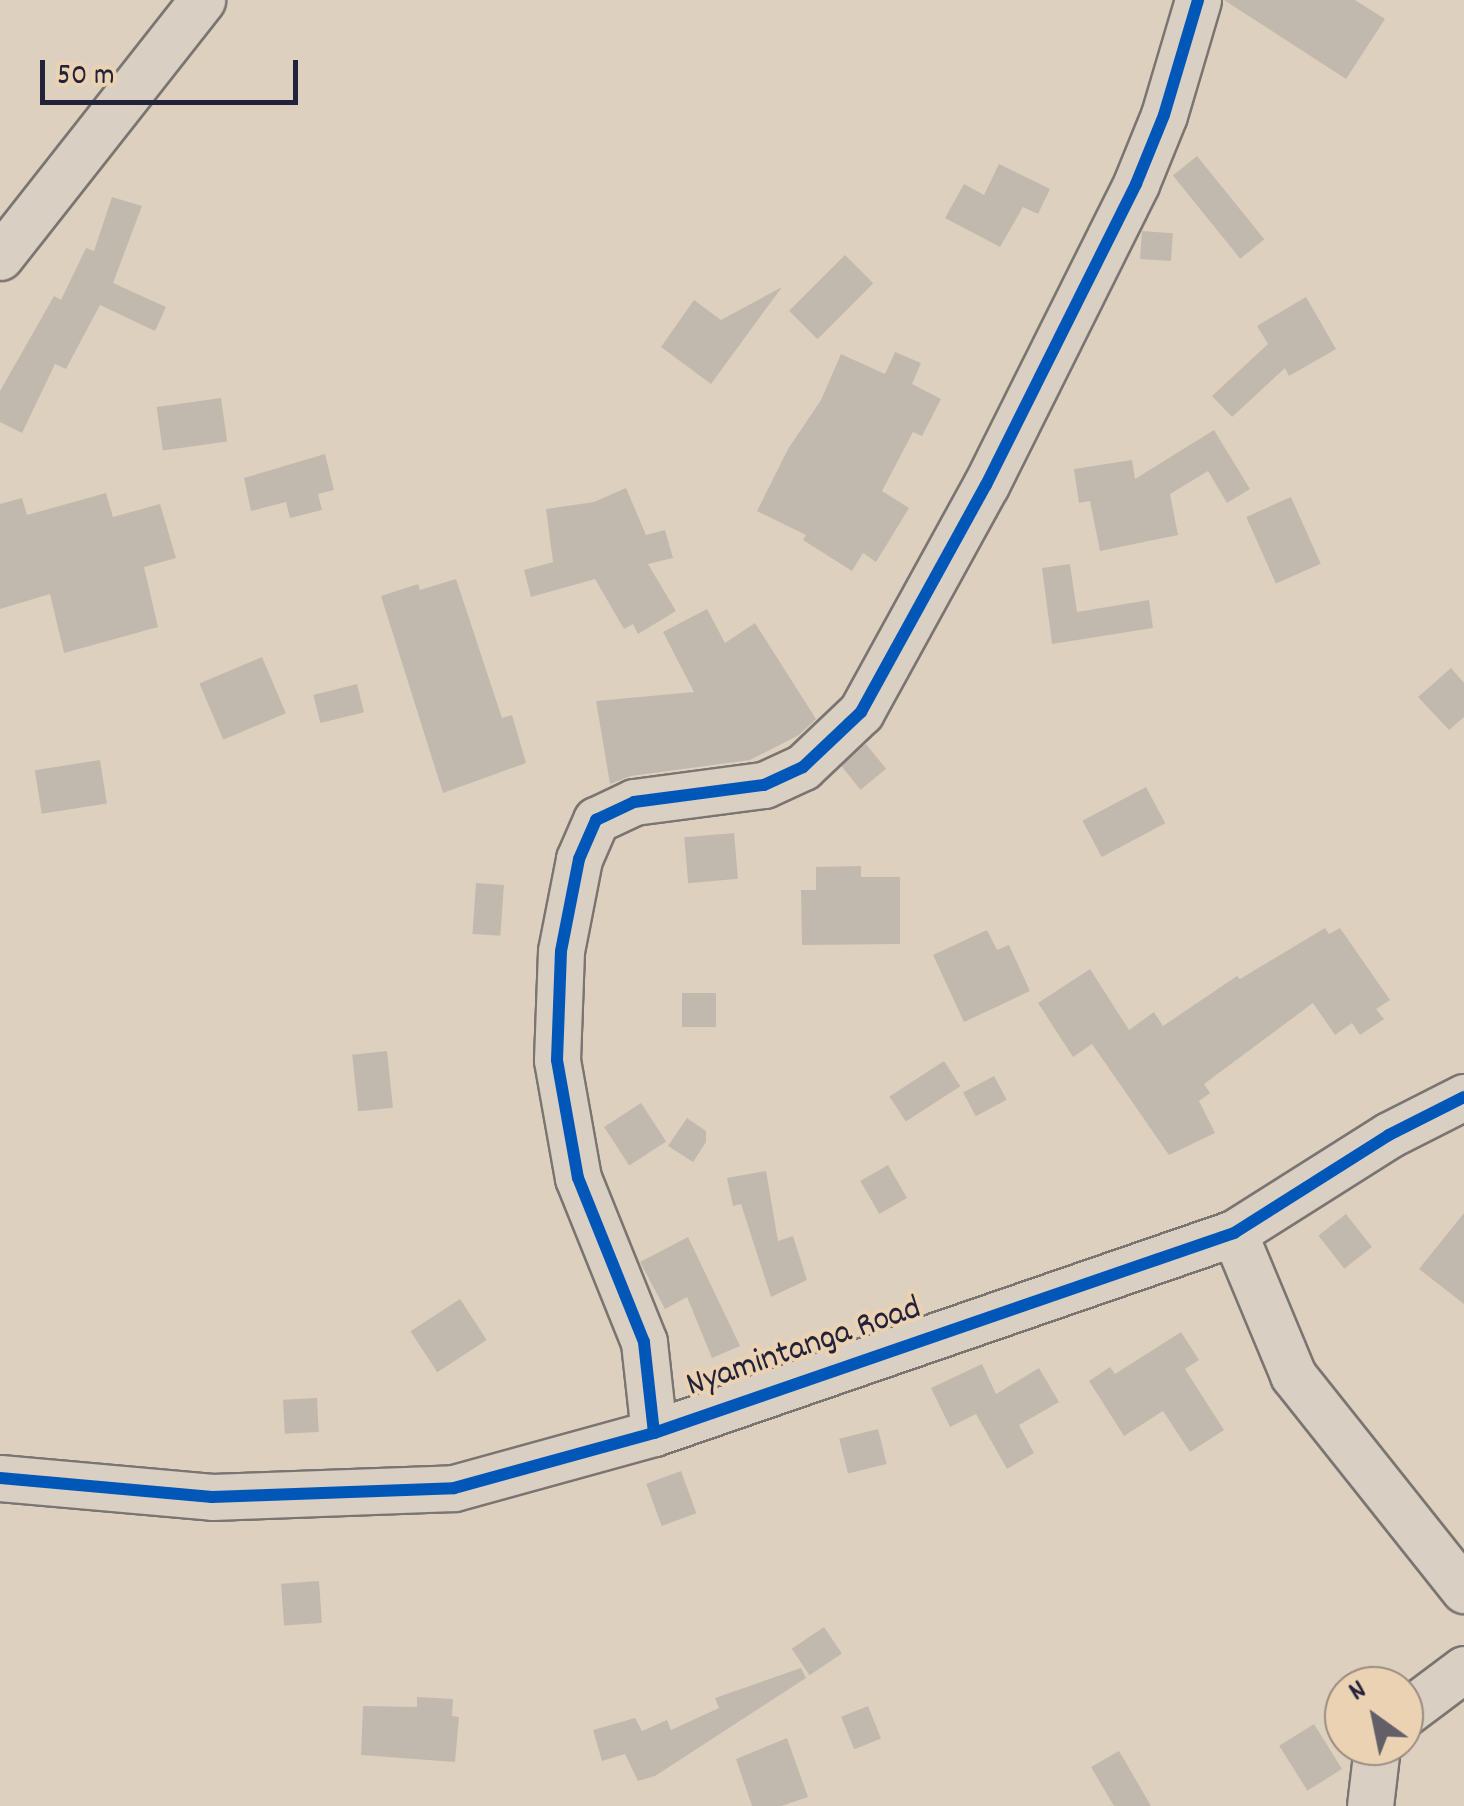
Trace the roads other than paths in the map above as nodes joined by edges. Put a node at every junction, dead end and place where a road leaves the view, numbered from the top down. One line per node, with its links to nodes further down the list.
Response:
1 (202, 0): 3 (street)
2 (1198, 0): 6 (street)
3 (0, 256)
4 (1464, 1097): 5 (street, Nyamintanga Road)
5 (1234, 1233): 6 (street, Nyamintanga Road); 8 (street)
6 (654, 1433): 7 (street, Nyamintanga Road)
7 (0, 1478)
8 (1464, 1590)
9 (1464, 1670): 10 (street)
10 (1424, 1699)
11 (1374, 1766): 12 (street)
12 (1370, 1806)

